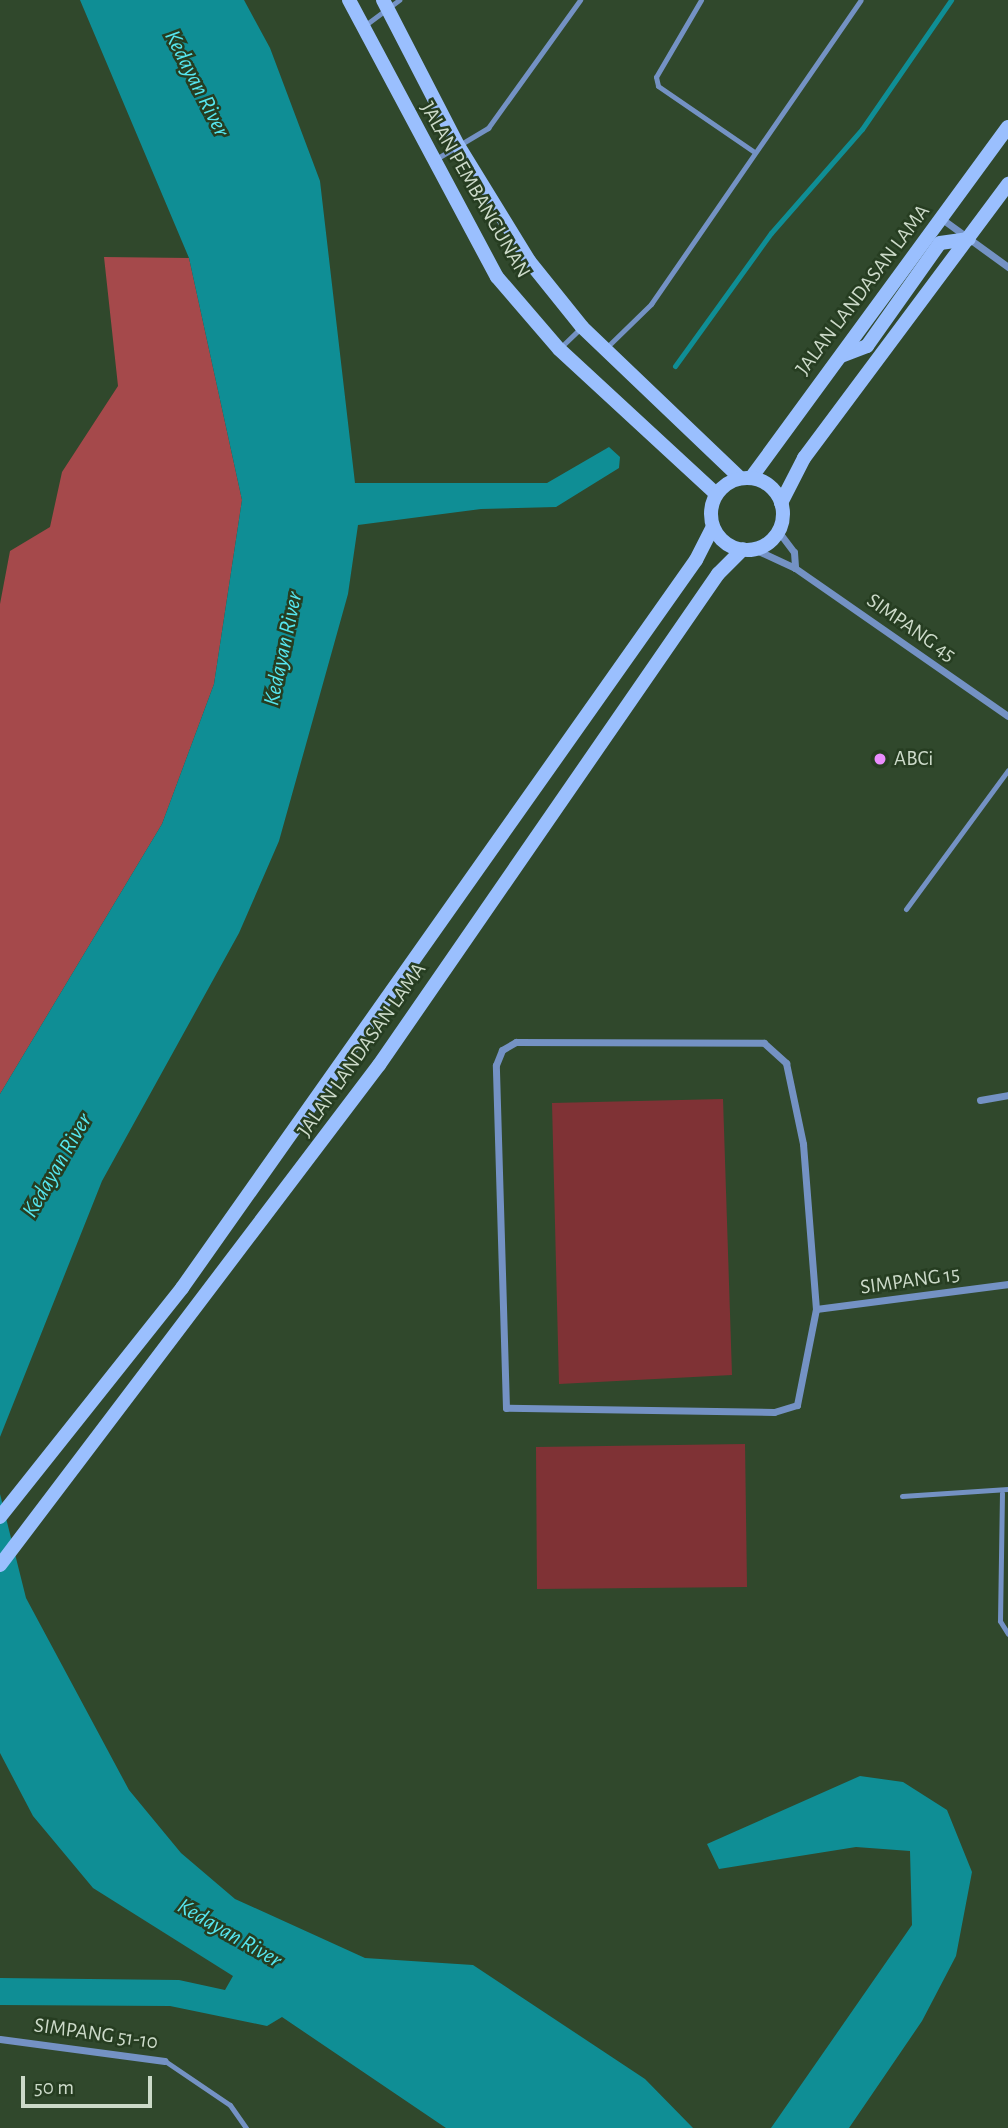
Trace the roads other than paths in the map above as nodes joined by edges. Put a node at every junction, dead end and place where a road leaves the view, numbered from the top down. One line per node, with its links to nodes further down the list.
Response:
1 (349, 0): 6 (main road, JALAN PEMBANGUNAN)
2 (580, 0): 8 (lane)
3 (701, 0): 9 (lane)
4 (862, 0): 9 (lane)
5 (389, 2): 6 (lane); 8 (main road, JALAN PEMBANGUNAN)
6 (361, 27): 10 (main road, JALAN PEMBANGUNAN)
7 (1008, 127): 12 (main road, JALAN LANDASAN LAMA)
8 (458, 147): 10 (lane); 15 (main road, JALAN PEMBANGUNAN)
9 (753, 151): 17 (lane)
10 (430, 162): 16 (main road, JALAN PEMBANGUNAN)
11 (1008, 184): 13 (main road)
12 (942, 219): 13 (street); 18 (main road, JALAN LANDASAN LAMA)
13 (969, 239): 14 (street); 18 (main road); 21 (main road)
14 (1008, 267)
15 (582, 327): 16 (lane); 17 (main road, JALAN PEMBANGUNAN)
16 (558, 349): 20 (main road, JALAN PEMBANGUNAN)
17 (605, 349): 19 (main road, JALAN PEMBANGUNAN)
18 (840, 356): 19 (main road, JALAN LANDASAN LAMA)
19 (746, 478): 20 (main road); 21 (main road)
20 (716, 494): 22 (main road)
21 (781, 503): 23 (main road)
22 (713, 527): 24 (main road); 36 (main road, JALAN LANDASAN LAMA)
23 (778, 531): 24 (main road); 25 (street)
24 (748, 549): 25 (street, SIMPANG 45); 37 (main road, JALAN LANDASAN LAMA)
25 (795, 568): 26 (street, SIMPANG 45)
26 (1008, 716)
27 (1008, 770): 28 (lane)
28 (906, 909)
29 (1008, 1095): 30 (street)
30 (980, 1100)
31 (1008, 1284): 32 (street, SIMPANG 15)
32 (816, 1309): 32 (street)
33 (1008, 1489): 34 (lane)
34 (1002, 1493): 35 (lane); 38 (lane)
35 (902, 1496)
36 (0, 1517)
37 (0, 1565)
38 (1008, 1634)
39 (0, 2039): 40 (street, SIMPANG 51-10)
40 (165, 2061): 41 (lane, SIMPANG 51-10)
41 (246, 2128)

